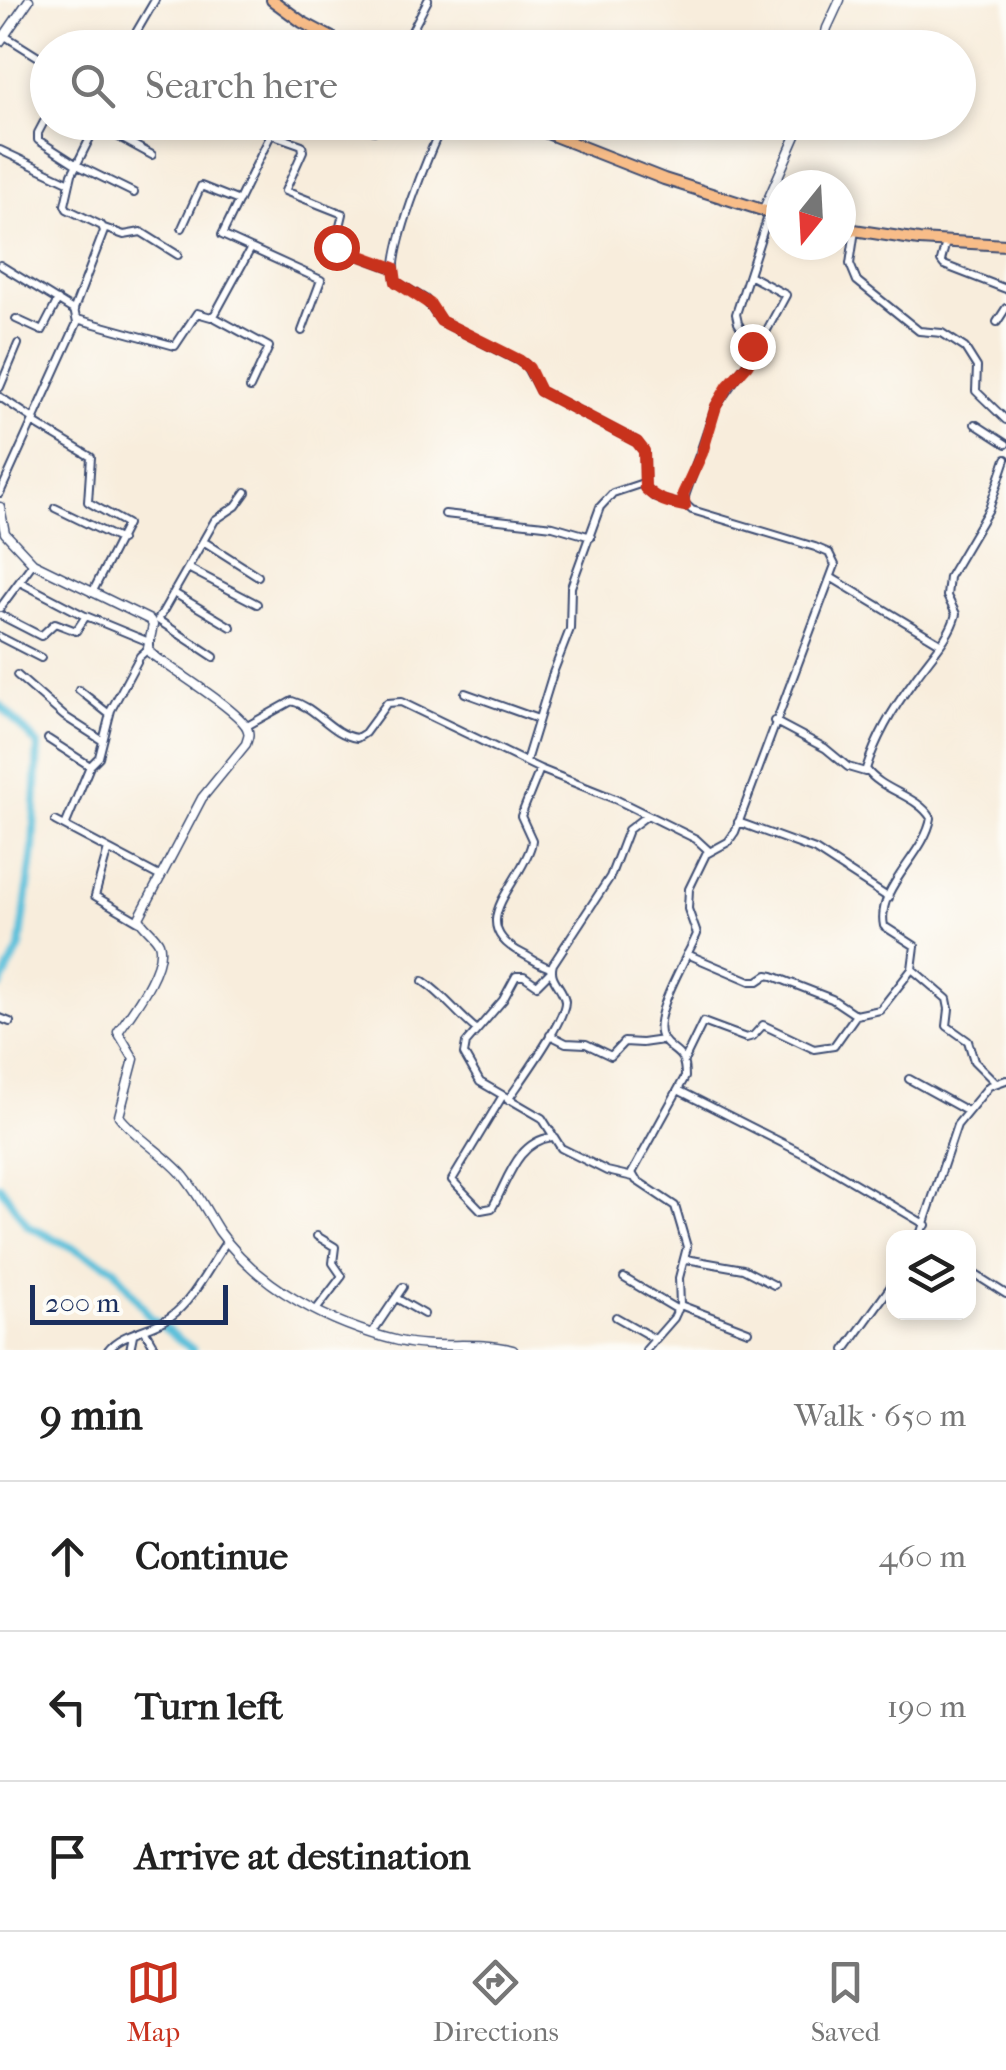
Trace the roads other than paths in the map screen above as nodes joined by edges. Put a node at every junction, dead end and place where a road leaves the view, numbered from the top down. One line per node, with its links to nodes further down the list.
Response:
1 (29, 0): 10 (street)
2 (155, 0): 6 (street)
3 (272, 0): 7 (main road)
4 (428, 0): 8 (street)
5 (839, 0): 9 (street)
6 (138, 30)
7 (317, 30)
8 (412, 30)
9 (826, 30)
10 (2, 39): 11 (street)
11 (30, 54)
12 (40, 140): 22 (street)
13 (90, 140): 22 (street)
14 (125, 140): 21 (street)
15 (268, 140): 26 (street)
16 (285, 140): 38 (street)
17 (436, 140): 38 (street)
18 (564, 140): 27 (main road)
19 (796, 140): 23 (street)
20 (0, 150): 24 (street)
21 (152, 156)
22 (77, 165): 24 (street); 25 (street)
23 (786, 170)
24 (70, 183): 29 (street)
25 (134, 193)
26 (239, 201): 30 (street); 34 (street)
27 (766, 211)
28 (766, 227): 39 (street)
29 (104, 228): 35 (street); 43 (street)
30 (182, 228)
31 (856, 230): 32 (main road)
32 (946, 242): 33 (main road); 40 (street)
33 (1006, 244)
34 (250, 250): 44 (street); 47 (street)
35 (178, 255)
36 (851, 260): 53 (street)
37 (0, 265): 41 (street)
38 (394, 268): 58 (street)
39 (749, 275): 49 (street); 49 (street)
40 (1006, 289)
41 (58, 300): 43 (street); 45 (street)
42 (1006, 308): 46 (street)
43 (76, 315): 44 (street); 54 (street)
44 (212, 316): 51 (street)
45 (16, 319)
46 (998, 322)
47 (302, 331)
48 (18, 344): 50 (street)
49 (752, 356): 61 (street)
50 (0, 387)
51 (250, 388)
52 (0, 397): 54 (street)
53 (1006, 420)
54 (34, 422): 60 (street); 66 (street)
55 (975, 424): 56 (street)
56 (1006, 444)
57 (1006, 459): 81 (street)
58 (643, 483): 61 (street); 65 (street)
59 (246, 492): 67 (street)
60 (0, 493)
61 (685, 506): 71 (street)
62 (0, 507): 68 (street)
63 (55, 508): 66 (street)
64 (445, 514): 65 (street)
65 (590, 537): 89 (street)
66 (121, 540): 73 (street)
67 (203, 541): 69 (street); 70 (street)
68 (34, 563): 72 (street); 73 (street)
69 (188, 568): 74 (street); 75 (street)
70 (258, 576)
71 (832, 578): 81 (street); 90 (street)
72 (20, 582): 76 (street); 77 (street)
73 (92, 592): 78 (street)
74 (174, 592): 78 (street); 79 (street)
75 (257, 604)
76 (0, 611): 77 (street)
77 (85, 616): 82 (street)
78 (155, 622): 82 (street); 84 (street)
79 (231, 628)
80 (0, 637): 83 (street)
81 (940, 643): 97 (street)
82 (148, 646): 88 (street); 91 (street)
83 (41, 658)
84 (214, 658)
85 (17, 674): 93 (street)
86 (79, 690): 88 (street)
87 (465, 693): 89 (street)
88 (109, 714): 93 (street)
89 (538, 719): 94 (street)
90 (774, 721): 97 (street); 100 (street)
91 (246, 726): 94 (street); 104 (street)
92 (48, 739): 95 (street)
93 (103, 740): 95 (street)
94 (526, 762): 96 (street)
95 (90, 766): 101 (street)
96 (540, 769): 98 (street); 109 (street)
97 (866, 772): 105 (street)
98 (646, 817): 103 (street); 109 (street)
99 (55, 821): 101 (street)
100 (738, 822): 103 (street); 105 (street)
101 (65, 826): 102 (street)
102 (108, 849): 104 (street); 106 (street)
103 (709, 851): 107 (street)
104 (162, 878): 106 (street)
105 (889, 898): 108 (street)
106 (138, 921): 129 (street)
107 (688, 954): 111 (street); 116 (street)
108 (912, 969): 111 (street); 120 (street)
109 (551, 970): 114 (street); 115 (street)
110 (423, 980): 114 (street)
111 (856, 1015): 117 (street)
112 (0, 1018): 113 (street)
113 (10, 1022)
114 (477, 1030): 122 (street)
115 (550, 1035): 116 (street); 122 (street)
116 (662, 1040): 117 (street)
117 (684, 1062): 121 (street)
118 (910, 1079): 123 (street)
119 (1006, 1080): 120 (street)
120 (995, 1082): 123 (street)
121 (680, 1091): 125 (street); 126 (street)
122 (505, 1099): 124 (street); 124 (street)
123 (967, 1111): 126 (street)
124 (552, 1138): 125 (street)
125 (633, 1177): 130 (street)
126 (926, 1225): 127 (street)
127 (924, 1230)
128 (317, 1236): 139 (street)
129 (227, 1240): 139 (street); 142 (street)
130 (686, 1259): 133 (street); 138 (street)
131 (976, 1275): 136 (street)
132 (624, 1278): 138 (street)
133 (774, 1285)
134 (403, 1288): 137 (street)
135 (886, 1293): 152 (street)
136 (1006, 1294)
137 (396, 1298): 140 (street); 144 (street)
138 (679, 1308): 143 (street); 146 (street)
139 (316, 1310): 144 (street)
140 (424, 1314)
141 (616, 1317): 146 (street)
142 (148, 1330): 145 (street); 149 (street)
143 (748, 1331)
144 (372, 1333): 150 (street)
145 (133, 1336): 147 (street); 148 (street)
146 (655, 1339): 151 (street)
147 (108, 1350)
148 (130, 1350)
149 (156, 1350)
150 (511, 1350)
151 (646, 1350)
152 (845, 1350)

